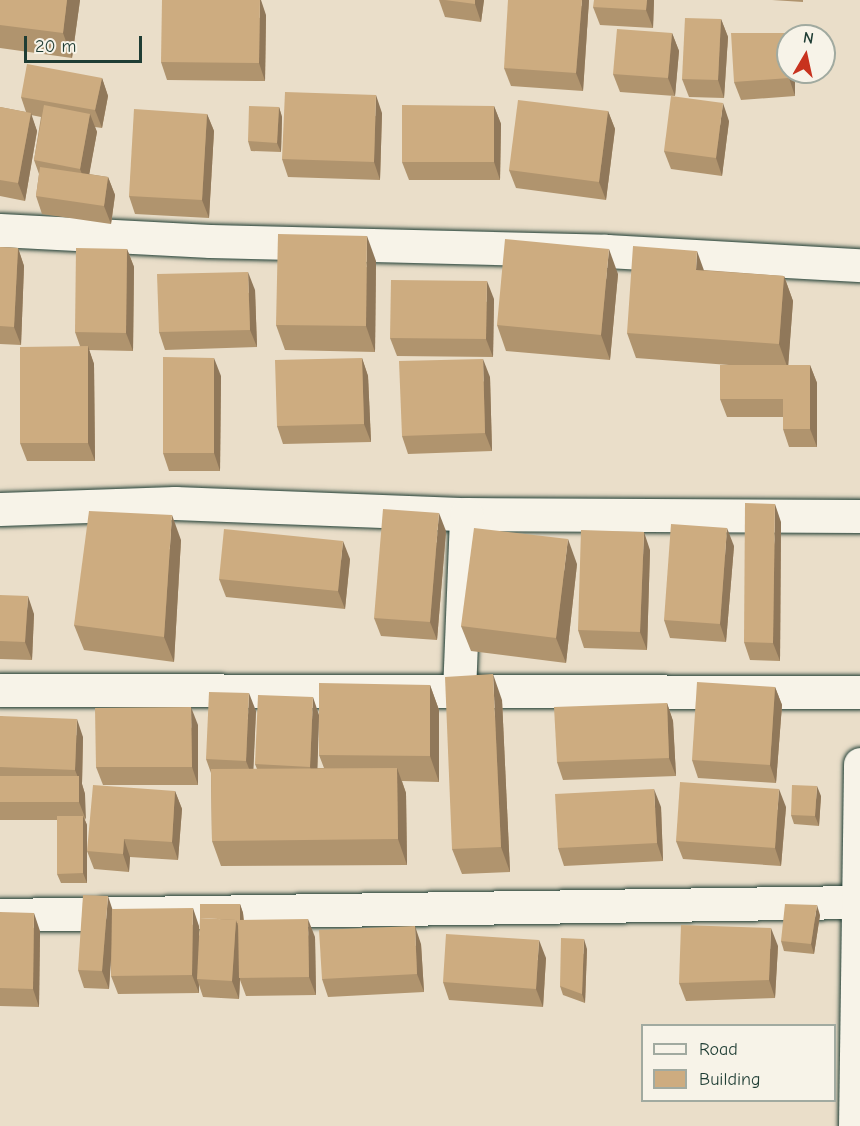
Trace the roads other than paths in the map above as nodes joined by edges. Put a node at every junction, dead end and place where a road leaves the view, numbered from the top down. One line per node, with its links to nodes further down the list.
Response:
1 (0, 230): 2 (street)
2 (860, 266)
3 (0, 509): 4 (street)
4 (466, 514): 5 (street); 7 (street)
5 (860, 516)
6 (0, 690): 7 (street)
7 (459, 692): 8 (street)
8 (860, 692)
9 (860, 765): 10 (street)
10 (856, 902): 11 (street); 12 (street)
11 (0, 915)
12 (855, 1126)

